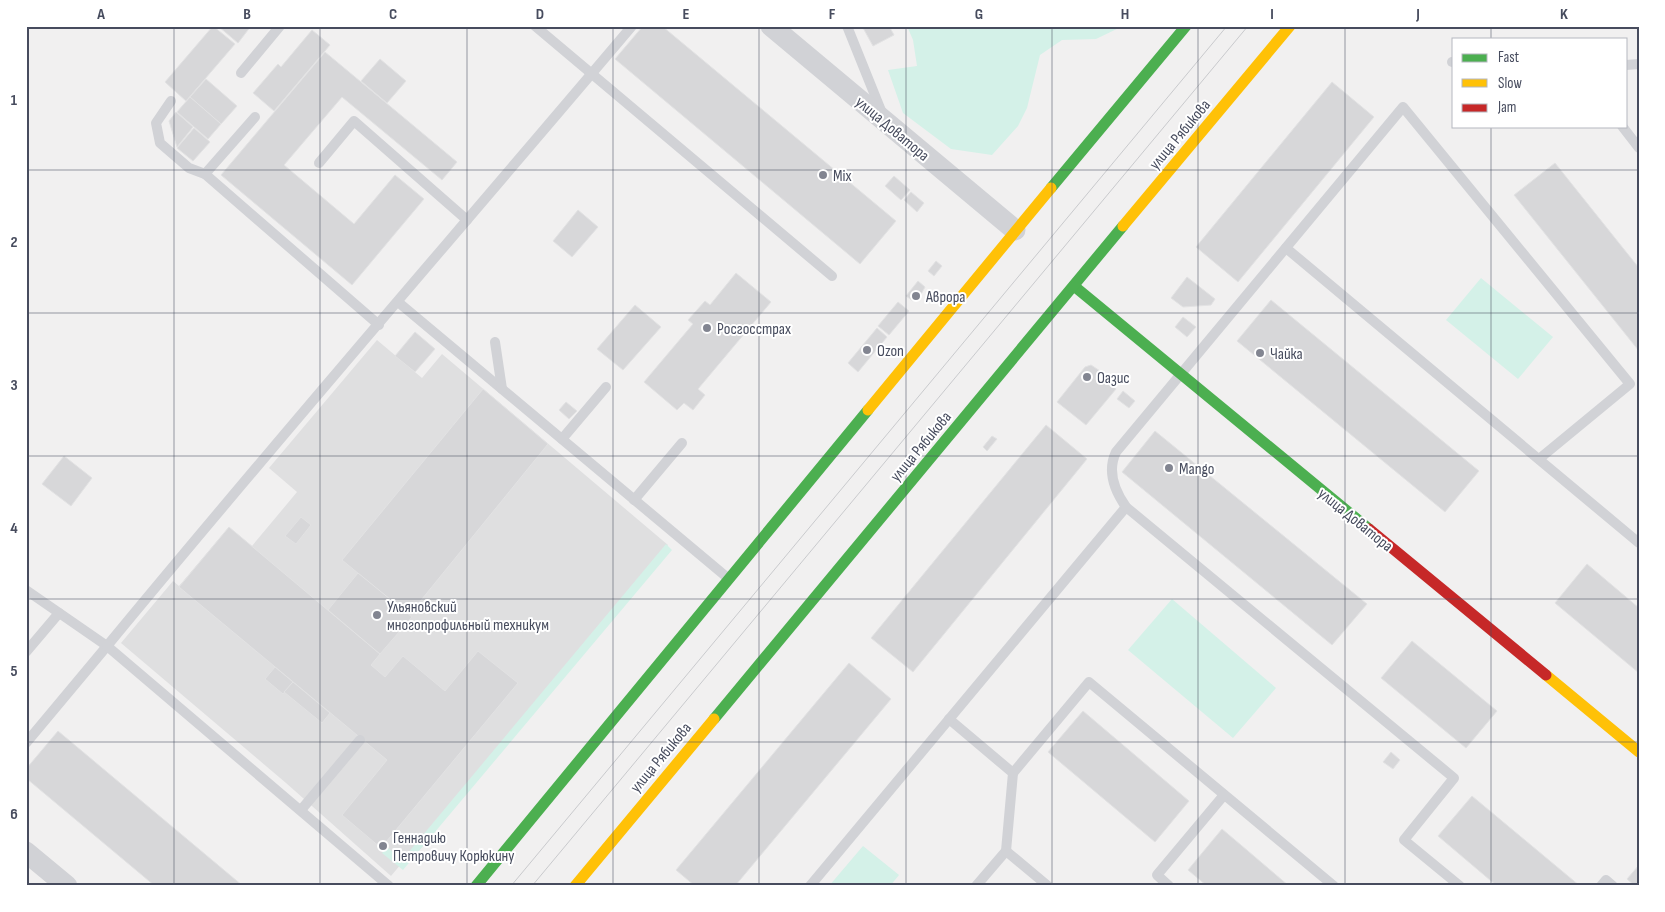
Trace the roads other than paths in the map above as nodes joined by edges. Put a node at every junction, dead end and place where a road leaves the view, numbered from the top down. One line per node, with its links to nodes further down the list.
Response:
1 (280, 26): 8 (lane)
2 (535, 26): 9 (lane)
3 (632, 26): 9 (lane)
4 (771, 26): 12 (street, улица Доватора)
5 (847, 26): 12 (lane)
6 (1186, 26): 18 (main road)
7 (1290, 26): 21 (main road, улица Рябикова)
8 (241, 73)
9 (592, 74): 17 (lane); 20 (lane)
10 (171, 101): 16 (lane)
11 (255, 117): 16 (lane)
12 (885, 121): 18 (street, улица Доватора)
13 (1624, 128): 14 (lane)
14 (1639, 148)
15 (319, 163): 17 (lane)
16 (205, 174): 23 (lane)
17 (467, 220): 22 (lane)
18 (1015, 230): 34 (main road)
19 (1286, 248): 25 (lane); 30 (lane); 30 (lane)
20 (832, 276)
21 (1074, 286): 25 (main road, улица Доватора); 51 (main road, улица Рябикова)
22 (398, 302): 23 (lane); 27 (lane)
23 (379, 325): 37 (lane)
24 (495, 342): 27 (lane)
25 (1180, 374): 32 (lane); 42 (main road, улица Доватора)
26 (606, 387): 28 (lane)
27 (502, 389): 28 (lane)
28 (562, 439): 31 (lane)
29 (682, 443): 31 (lane)
30 (1540, 459): 33 (lane)
31 (634, 500): 34 (lane)
32 (1126, 507): 39 (lane); 57 (lane)
33 (1639, 543)
34 (730, 580): 50 (main road)
35 (26, 590): 36 (lane)
36 (59, 613): 37 (lane); 38 (lane)
37 (107, 646): 41 (lane); 45 (lane)
38 (26, 652)
39 (948, 719): 43 (lane); 52 (lane)
40 (360, 740): 45 (lane)
41 (26, 743)
42 (1639, 752)
43 (1013, 772): 44 (lane); 46 (lane)
44 (1224, 794): 55 (lane); 56 (lane)
45 (301, 810): 49 (lane)
46 (1006, 850): 53 (lane); 54 (lane)
47 (26, 852): 48 (street)
48 (67, 886)
49 (389, 886)
50 (476, 886)
51 (574, 886)
52 (810, 886)
53 (976, 886)
54 (1048, 886)
55 (1169, 886)
56 (1334, 886)
57 (1460, 886)
58 (1601, 886): 59 (lane)
59 (1613, 886)

